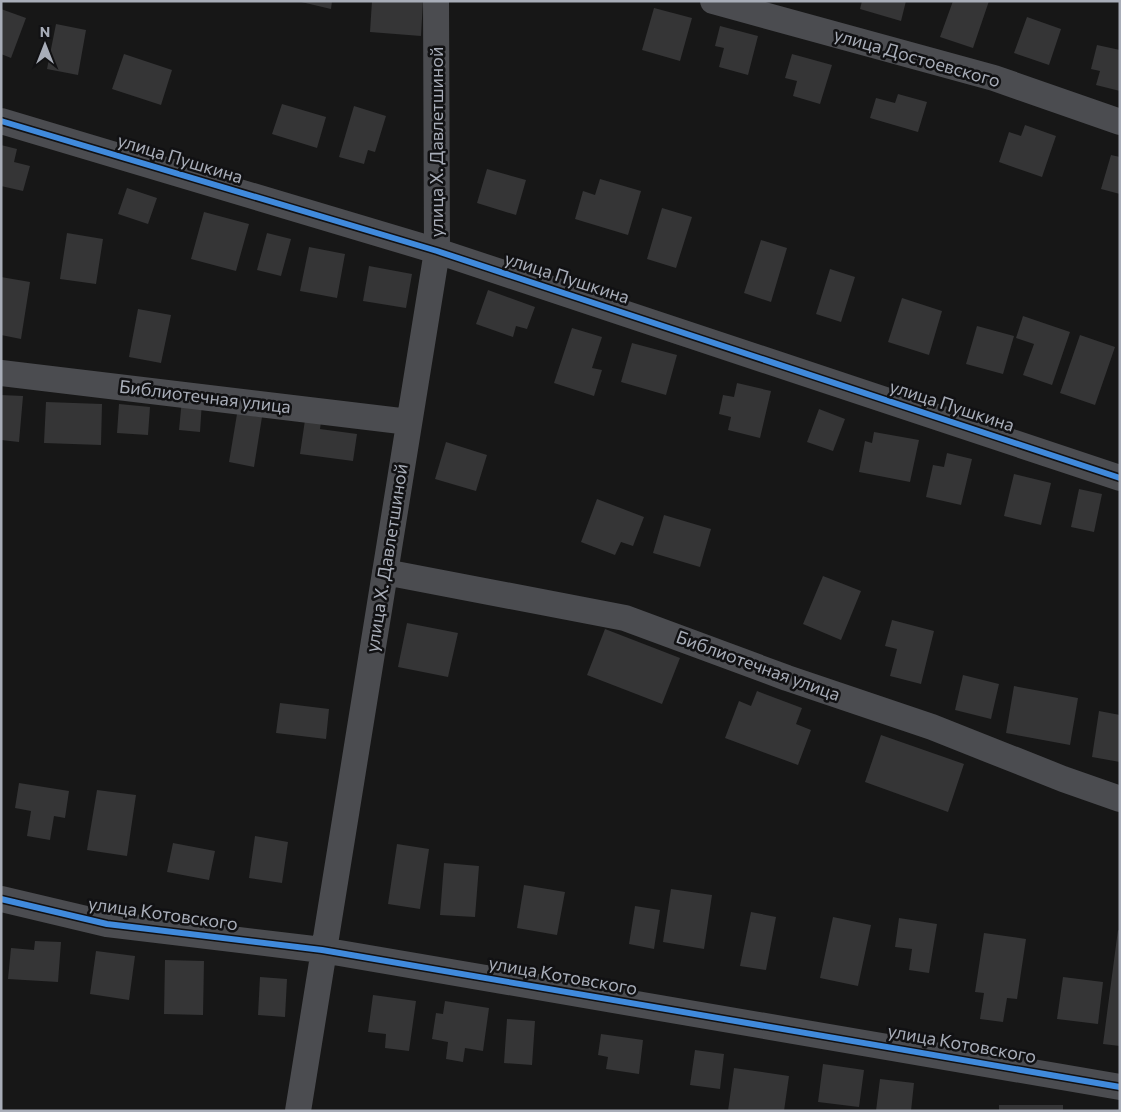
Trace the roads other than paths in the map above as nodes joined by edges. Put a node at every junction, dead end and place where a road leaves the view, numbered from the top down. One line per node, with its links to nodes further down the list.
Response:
1 (436, 1): 5 (street, улица Х. Давлетшиной)
2 (713, 1): 4 (street, улица Достоевского)
3 (1, 121): 5 (street, улица Пушкина)
4 (1120, 122)
5 (437, 251): 7 (street, улица Х. Давлетшиной); 8 (street, улица Пушкина)
6 (1, 373): 7 (street, Библиотечная улица)
7 (409, 422): 9 (street, улица Х. Давлетшиной)
8 (1120, 478)
9 (385, 572): 10 (street, Библиотечная улица); 12 (street, улица Х. Давлетшиной)
10 (1120, 798)
11 (1, 899): 12 (street, улица Котовского)
12 (322, 950): 13 (street, улица Котовского); 14 (street, улица Х. Давлетшиной)
13 (1120, 1086)
14 (298, 1111)

